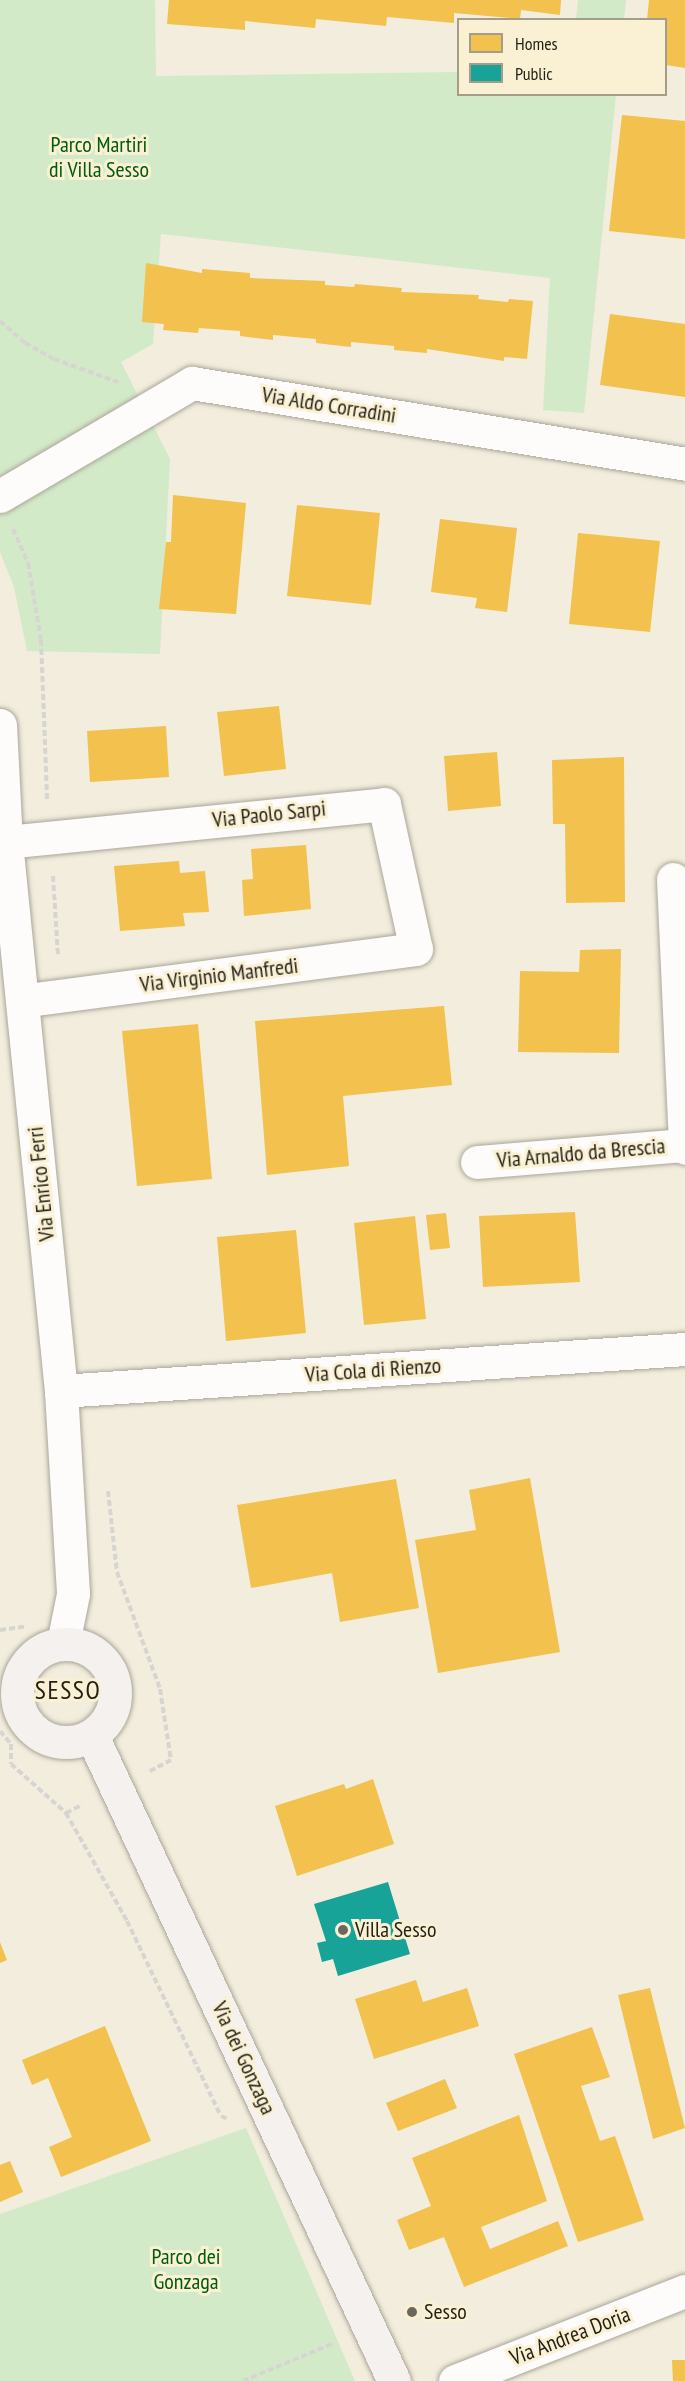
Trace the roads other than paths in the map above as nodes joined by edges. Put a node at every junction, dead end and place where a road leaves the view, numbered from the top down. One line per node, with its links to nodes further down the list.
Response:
1 (685, 464): 2 (street, Via Aldo Corradini)
2 (0, 496)
3 (0, 725): 4 (street, Via Enrico Ferri)
4 (6, 842): 6 (street, Via Paolo Sarpi); 7 (street, Via Enrico Ferri)
5 (673, 879): 9 (street, Via Arnaldo da Brescia)
6 (416, 949): 8 (street, Via Virginio Manfredi)
7 (9, 951): 8 (street, Via Enrico Ferri)
8 (22, 1001): 12 (street, Via Enrico Ferri)
9 (685, 1146): 10 (street, Via Arnaldo da Brescia)
10 (477, 1161)
11 (685, 1349): 12 (street, Via Cola di Rienzo)
12 (61, 1391): 13 (street, Via Enrico Ferri)
13 (63, 1643): 14 (main road); 15 (main road)
14 (8, 1688): 15 (main road)
15 (92, 1736): 17 (main road, Via dei Gonzaga)
16 (685, 2291): 18 (street, Via Andrea Doria)
17 (394, 2381)
18 (455, 2381)

